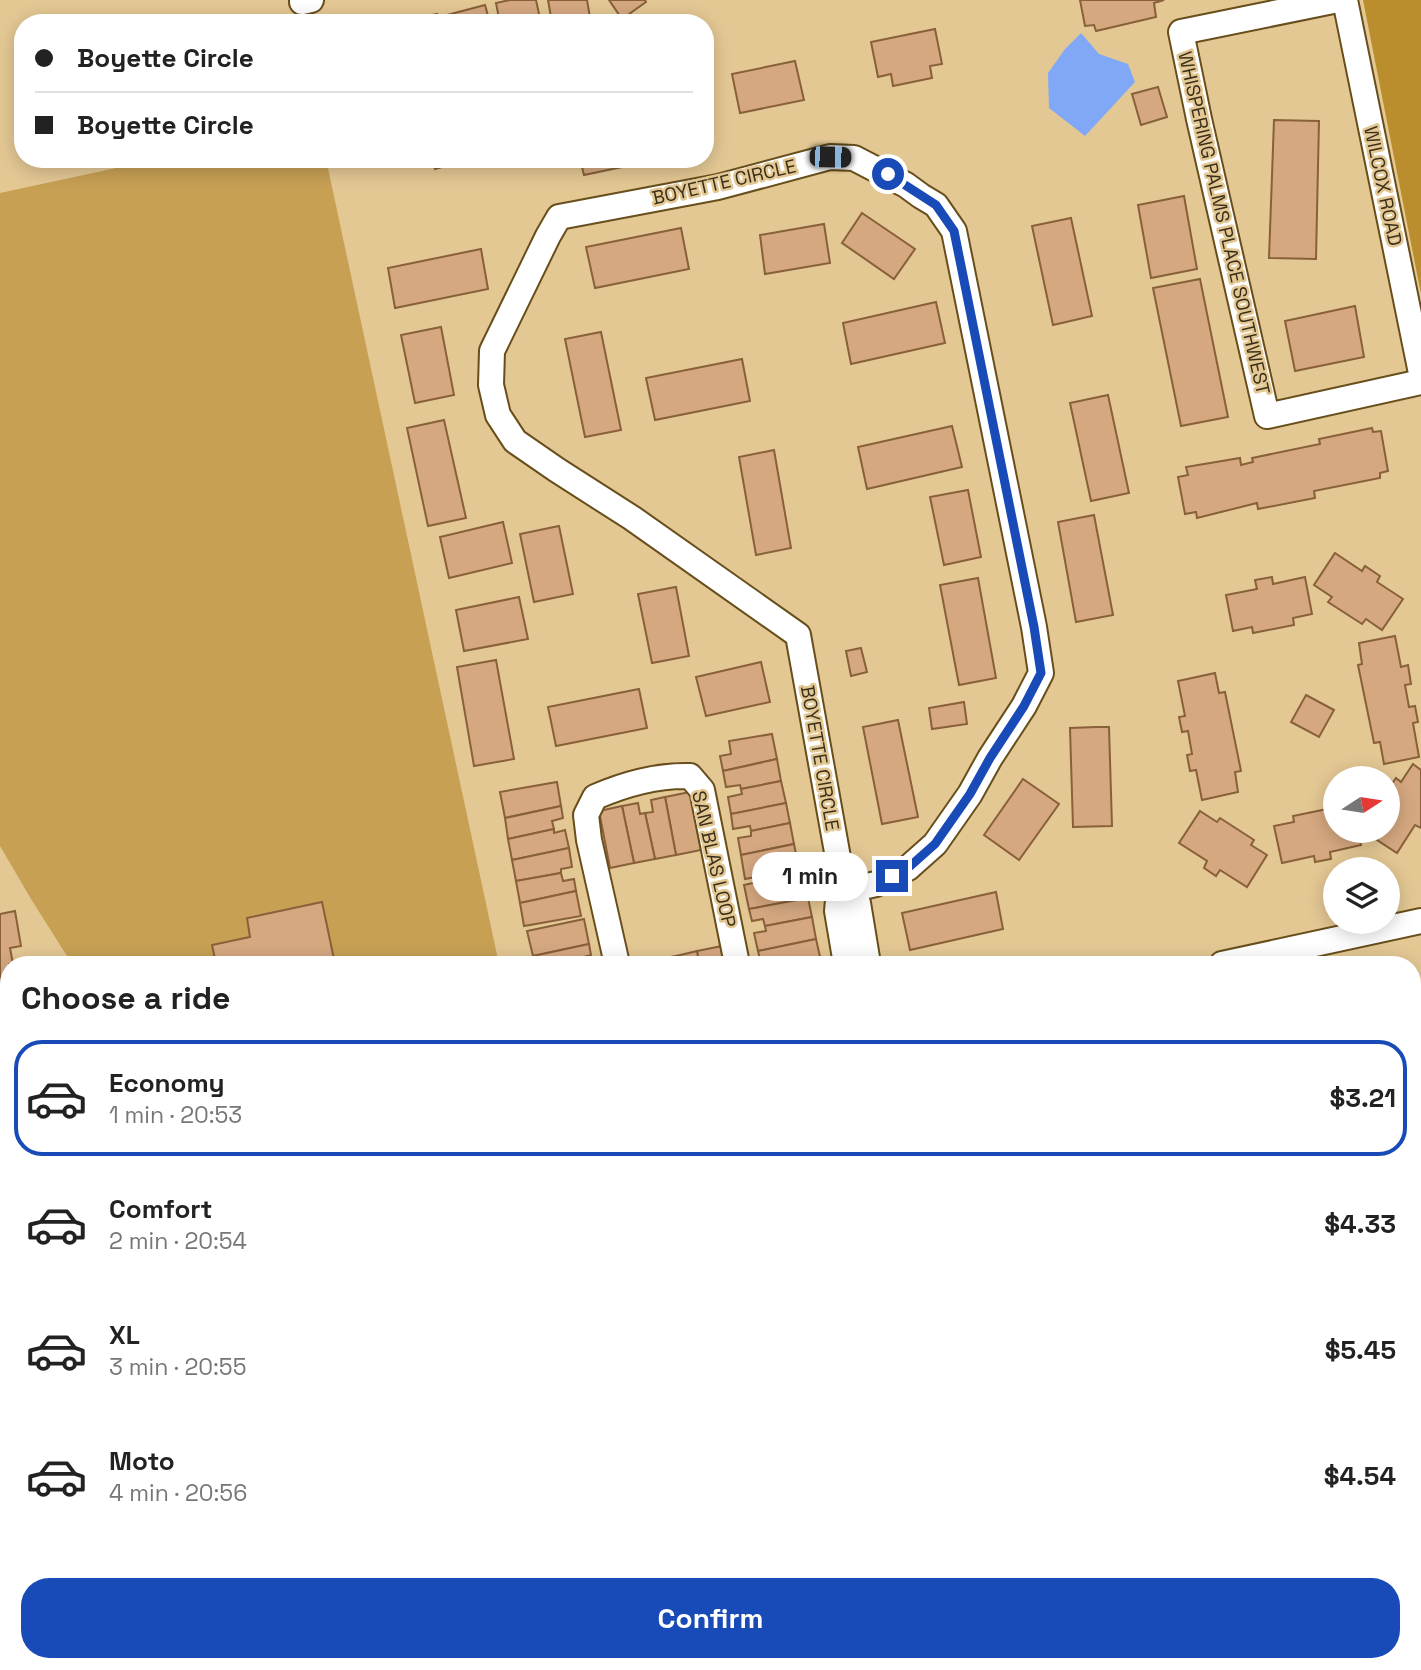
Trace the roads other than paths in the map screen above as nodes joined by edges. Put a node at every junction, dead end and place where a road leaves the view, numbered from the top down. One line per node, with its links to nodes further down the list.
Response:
1 (1338, 0): 4 (street, WHISPERING PALMS PLACE SOUTHWEST)
2 (1345, 0): 3 (street, WILCOX ROAD)
3 (1421, 373)
4 (1421, 382)
5 (844, 891): 5 (street, BOYETTE CIRCLE); 9 (street, BOYETTE CIRCLE); 10 (street, BOYETTE CIRCLE)
6 (1421, 921): 11 (street)
7 (615, 956): 8 (street, SAN BLAS LOOP)
8 (735, 956)
9 (845, 956)
10 (867, 956)
11 (1259, 956)

